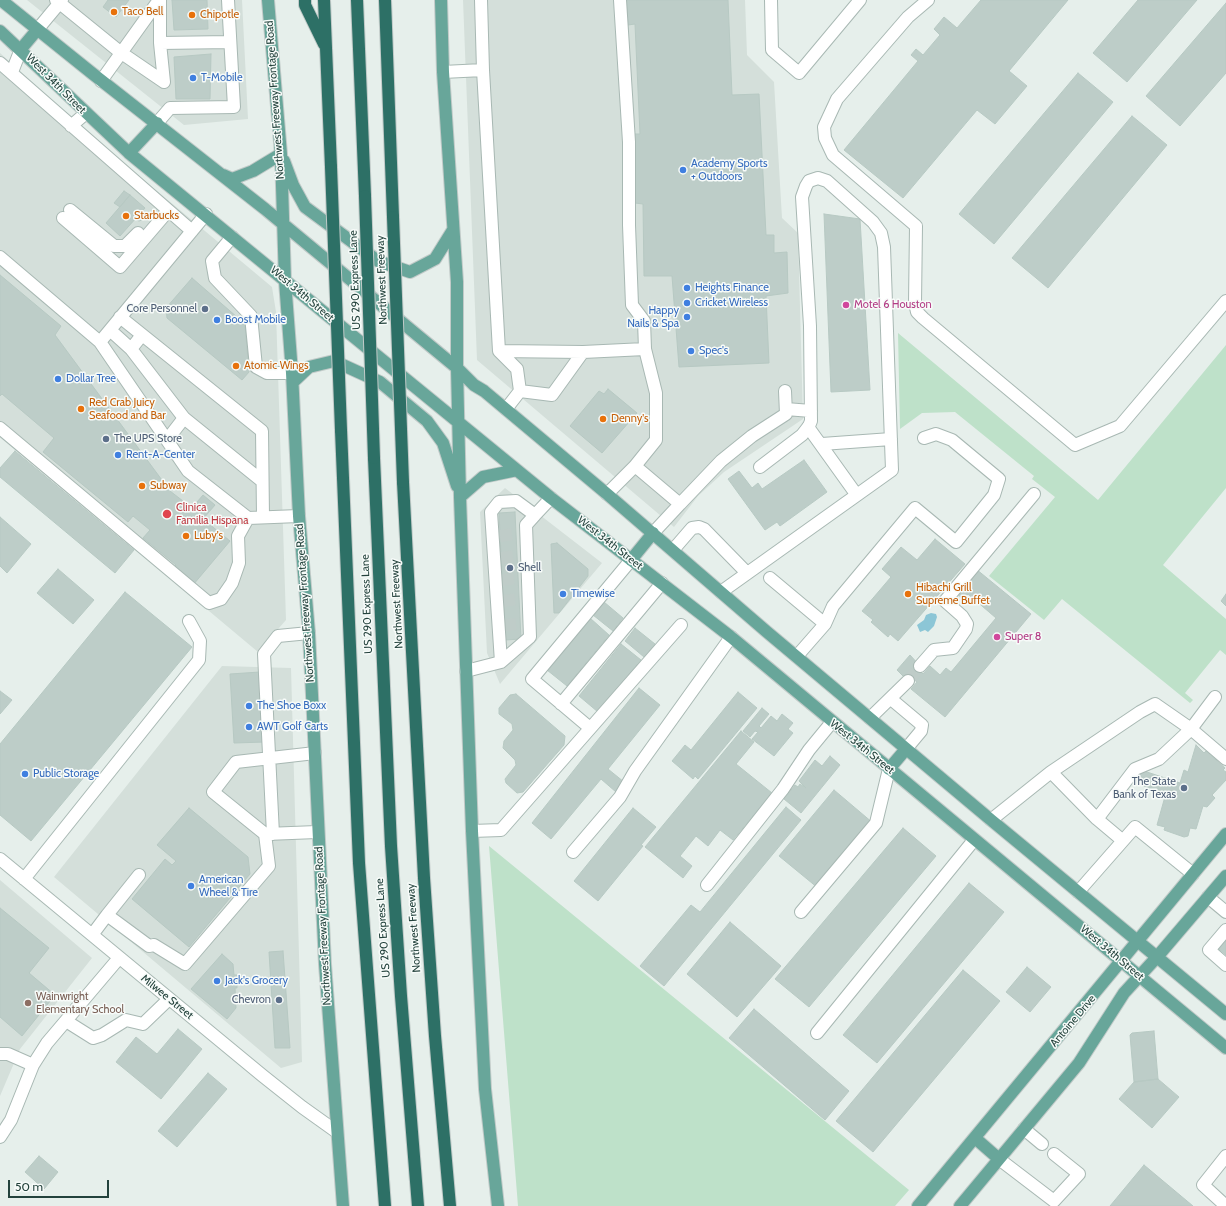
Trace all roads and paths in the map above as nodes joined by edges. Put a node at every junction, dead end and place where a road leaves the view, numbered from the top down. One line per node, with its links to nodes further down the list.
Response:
1 (1, 0): 16 (main road)
2 (160, 0): 19 (street); 22 (street)
3 (228, 0): 18 (street)
4 (268, 0): 32 (main road, Northwest Freeway Frontage Road)
5 (305, 0): 21 (highway)
6 (324, 0): 21 (highway)
7 (357, 0): 158 (highway, US 290 Express Lane, bridge)
8 (385, 0): 159 (highway, Northwest Freeway, bridge)
9 (441, 0): 26 (main road)
10 (481, 0): 24 (street)
11 (620, 0): 51 (street)
12 (771, 0): 13 (street)
13 (860, 0)
14 (928, 0): 45 (street)
15 (59, 1): 16 (street); 22 (street)
16 (37, 30): 20 (main road); 27 (main road)
17 (0, 31): 20 (main road, West 34th Street)
18 (230, 42): 19 (street); 29 (street)
19 (160, 43): 22 (street)
20 (21, 49): 25 (street); 28 (main road, West 34th Street)
21 (326, 49): 157 (highway, bridge)
22 (120, 52): 27 (street)
23 (0, 63): 25 (street)
24 (483, 70): 26 (street); 52 (street)
25 (12, 72): 30 (street)
26 (443, 72): 38 (main road)
27 (101, 80): 29 (main road)
28 (86, 113): 30 (street); 31 (main road, West 34th Street)
29 (157, 123): 31 (main road); 34 (main road)
30 (71, 126): 33 (street)
31 (129, 153): 33 (street); 36 (main road, West 34th Street)
32 (281, 154): 34 (main road); 37 (main road, Northwest Freeway Frontage Road); 38 (main road)
33 (117, 168): 35 (street)
34 (221, 174): 37 (main road)
35 (165, 208): 39 (street); 41 (street); 42 (street)
36 (206, 214): 39 (street); 40 (main road, West 34th Street)
37 (282, 223): 44 (main road, Northwest Freeway Frontage Road); 54 (main road)
38 (453, 230): 54 (main road)
39 (192, 231): 46 (street)
40 (232, 237): 44 (main road, West 34th Street); 55 (street)
41 (121, 247): 42 (street); 42 (street)
42 (133, 251)
43 (0, 257): 49 (street)
44 (285, 281): 55 (main road, Northwest Freeway Frontage Road); 62 (main road, West 34th Street)
45 (1226, 301)
46 (120, 317): 47 (street); 48 (street)
47 (110, 330): 49 (street); 50 (street)
48 (142, 335): 50 (street); 72 (street)
49 (100, 342): 67 (street)
50 (131, 349): 61 (street)
51 (645, 349): 53 (street); 69 (street)
52 (499, 351): 53 (street); 56 (street)
53 (583, 352): 56 (street)
54 (457, 368): 58 (main road); 62 (main road)
55 (292, 378): 76 (main road); 80 (main road, Northwest Freeway Frontage Road)
56 (520, 391): 58 (street)
57 (786, 391): 59 (street)
58 (506, 409): 73 (main road)
59 (786, 409): 60 (street); 78 (street)
60 (811, 411): 63 (street); 66 (street)
61 (184, 418): 67 (street); 72 (street)
62 (460, 422): 71 (main road, West 34th Street); 76 (main road)
63 (808, 427): 68 (street); 70 (street)
64 (0, 428): 82 (street)
65 (924, 438): 91 (street)
66 (891, 439): 68 (street); 74 (street)
67 (167, 440): 82 (street)
68 (822, 444): 74 (street)
69 (635, 466): 73 (street); 78 (street)
70 (760, 467)
71 (518, 470): 76 (main road); 77 (main road, West 34th Street)
72 (262, 481): 81 (street)
73 (607, 494): 83 (main road)
74 (856, 494): 86 (street)
75 (1034, 494): 97 (street)
76 (460, 496): 98 (main road)
77 (551, 498): 79 (street); 85 (main road, West 34th Street)
78 (680, 504): 83 (street)
79 (535, 515): 96 (street); 96 (street)
80 (299, 516): 81 (street); 93 (main road, Northwest Freeway Frontage Road)
81 (263, 517): 82 (street)
82 (248, 518)
83 (653, 533): 84 (main road); 85 (main road)
84 (673, 550): 86 (street); 89 (main road)
85 (631, 560): 88 (main road, West 34th Street); 102 (street)
86 (747, 573): 89 (street)
87 (770, 578): 91 (street)
88 (662, 583): 94 (main road, West 34th Street); 102 (street)
89 (721, 592): 95 (main road)
90 (189, 621): 126 (street)
91 (825, 624): 95 (street)
92 (681, 625): 105 (street)
93 (309, 633): 108 (main road, Northwest Freeway Frontage Road); 109 (street)
94 (731, 637): 104 (main road, West 34th Street); 121 (street)
95 (797, 656): 103 (main road)
96 (501, 662): 98 (street)
97 (920, 666)
98 (466, 671): 115 (main road)
99 (908, 681): 101 (street)
100 (1215, 697): 106 (street)
101 (891, 699): 103 (street); 107 (street)
102 (561, 704): 105 (street)
103 (870, 718): 107 (main road)
104 (832, 722): 111 (main road, West 34th Street); 127 (street)
105 (590, 728): 115 (street)
106 (1190, 729): 110 (street); 112 (street); 113 (street)
107 (906, 749): 111 (main road); 114 (main road)
108 (315, 753): 109 (street); 116 (main road, Northwest Freeway Frontage Road)
109 (269, 757): 117 (street); 117 (street)
110 (1226, 759)
111 (889, 769): 119 (main road, West 34th Street); 130 (street)
112 (1051, 772): 113 (street); 114 (street)
113 (1097, 819): 120 (street)
114 (991, 820): 128 (main road)
115 (472, 831): 160 (main road)
116 (318, 832): 117 (street); 149 (main road, Northwest Freeway Frontage Road)
117 (269, 834): 132 (street)
118 (1226, 834): 123 (main road, Antoine Drive)
119 (974, 840): 138 (main road, West 34th Street); 144 (street)
120 (1122, 840): 123 (street); 128 (street)
121 (573, 852)
122 (0, 859): 126 (street, Milwee Street)
123 (1193, 874): 135 (main road, Antoine Drive)
124 (139, 875): 132 (street)
125 (1226, 876): 129 (main road)
126 (24, 879): 134 (street, Milwee Street)
127 (707, 885)
128 (1078, 892): 135 (main road)
129 (1208, 897): 131 (street); 136 (main road)
130 (801, 912)
131 (1226, 912)
132 (107, 915): 134 (street)
133 (1226, 930): 139 (street)
134 (92, 936): 137 (street, Milwee Street)
135 (1139, 941): 136 (main road); 138 (main road, Antoine Drive)
136 (1157, 957): 140 (main road); 142 (main road)
137 (119, 958): 141 (street, Milwee Street); 143 (street)
138 (1122, 961): 140 (main road, West 34th Street); 151 (main road, Antoine Drive)
139 (1226, 965)
140 (1139, 975): 145 (main road, West 34th Street); 148 (main road)
141 (169, 999): 143 (street); 149 (street, Milwee Street)
142 (1226, 1014)
143 (66, 1020): 147 (street)
144 (817, 1033)
145 (1226, 1048)
146 (0, 1054): 147 (street)
147 (33, 1065): 150 (street)
148 (1024, 1129): 152 (street); 155 (main road)
149 (337, 1132): 156 (main road, Northwest Freeway Frontage Road)
150 (0, 1137)
151 (975, 1138): 155 (main road); 161 (main road, Antoine Drive)
152 (1042, 1144)
153 (1054, 1154): 155 (street)
154 (1226, 1156): 163 (street)
155 (999, 1159): 162 (main road)
156 (343, 1206)
157 (385, 1206)
158 (418, 1206)
159 (450, 1206)
160 (498, 1206)
161 (918, 1206)
162 (960, 1206)
163 (1226, 1206)

